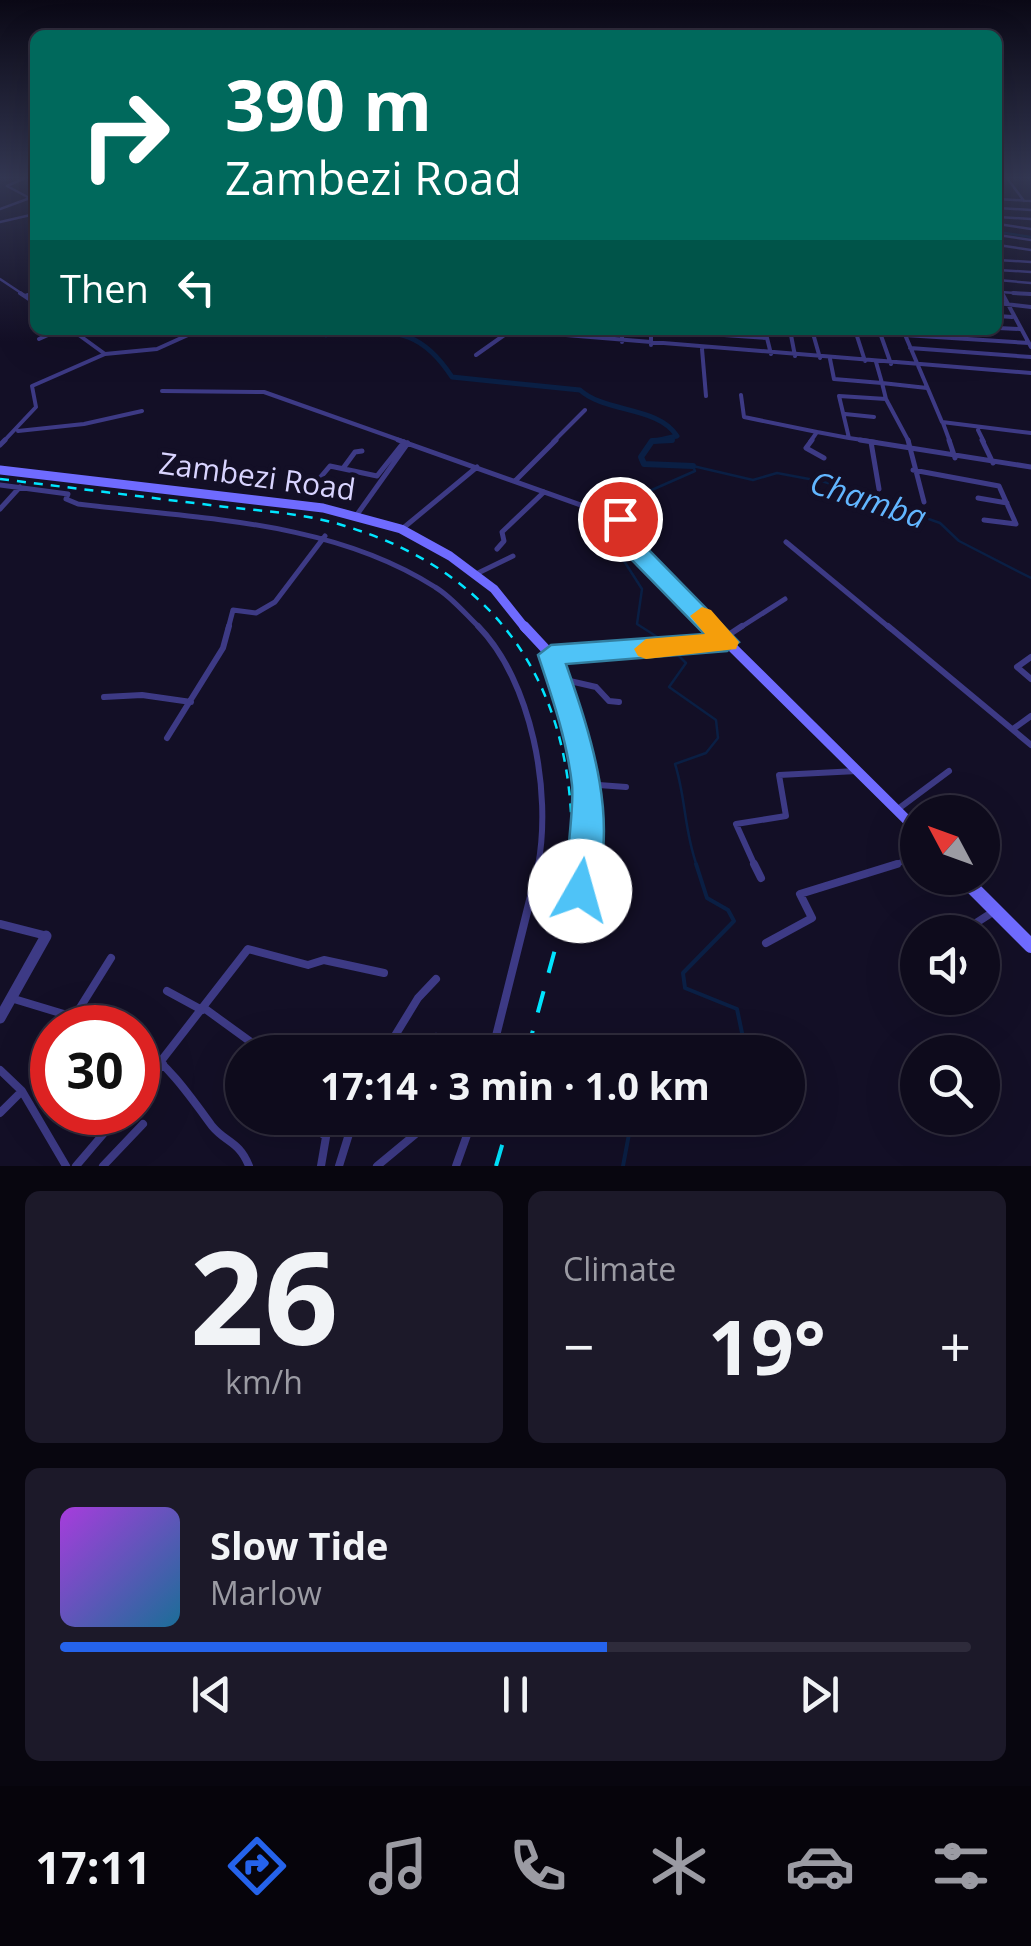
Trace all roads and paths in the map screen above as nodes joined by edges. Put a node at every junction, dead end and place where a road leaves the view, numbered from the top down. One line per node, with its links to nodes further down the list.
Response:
1 (1002, 236): 2 (street)
2 (1031, 240)
3 (1002, 246): 4 (street)
4 (1031, 250)
5 (1002, 260): 6 (street)
6 (1031, 262)
7 (1002, 270): 8 (street)
8 (1031, 272)
9 (0, 279): 16 (street)
10 (1031, 282): 11 (street)
11 (1002, 286)
12 (1002, 287): 15 (street)
13 (1002, 292): 19 (street)
14 (30, 294): 16 (street)
15 (1031, 294)
16 (25, 296): 17 (street)
17 (30, 300)
18 (1002, 303): 19 (street)
19 (1008, 304): 20 (street); 22 (street)
20 (1031, 306)
21 (1002, 316): 22 (street)
22 (1012, 316): 24 (street)
23 (1002, 328): 24 (street)
24 (1020, 329): 46 (street)
25 (46, 335): 42 (street)
26 (79, 335): 50 (street)
27 (187, 335): 50 (street)
28 (502, 335): 52 (street)
29 (558, 335): 41 (street)
30 (596, 335): 44 (street)
31 (622, 335): 45 (street)
32 (650, 335): 47 (street)
33 (723, 335): 43 (street)
34 (767, 335): 43 (street)
35 (791, 335): 53 (street)
36 (813, 335): 55 (street)
37 (856, 335): 57 (street)
38 (881, 335): 59 (street)
39 (905, 335): 48 (street)
40 (933, 335): 46 (street)
41 (569, 337): 44 (street)
42 (39, 338)
43 (767, 338): 51 (street)
44 (596, 340): 45 (street)
45 (622, 342): 47 (street)
46 (1030, 345)
47 (651, 346): 49 (street)
48 (910, 348): 54 (street); 60 (street)
49 (702, 349): 51 (street); 67 (street)
50 (105, 354): 76 (street)
51 (770, 354): 53 (street)
52 (476, 355)
53 (794, 356): 55 (street)
54 (1031, 357)
55 (820, 358): 56 (street)
56 (830, 359): 57 (street); 62 (street)
57 (864, 361): 58 (street)
58 (876, 362): 59 (street); 63 (street)
59 (891, 364): 60 (street)
60 (917, 365): 61 (street); 64 (street)
61 (1031, 373)
62 (834, 379): 63 (street); 68 (street)
63 (882, 383): 64 (street); 69 (street)
64 (927, 388): 74 (street)
65 (162, 391): 80 (street)
66 (741, 395): 77 (street)
67 (706, 396)
68 (839, 396): 69 (street); 72 (street)
69 (886, 399): 84 (street)
70 (585, 410): 94 (street)
71 (142, 412): 76 (street)
72 (845, 414): 73 (street); 79 (street)
73 (874, 417)
74 (943, 422): 75 (street); 86 (street)
75 (978, 430): 78 (street); 87 (street)
76 (18, 431): 82 (street)
77 (817, 432): 79 (street); 85 (street)
78 (1031, 433)
79 (849, 438): 81 (street)
80 (406, 442): 88 (street); 90 (street); 105 (street)
81 (871, 442): 84 (street); 98 (street)
82 (0, 445)
83 (362, 450): 90 (street)
84 (910, 450): 86 (street); 92 (street)
85 (824, 458)
86 (955, 458): 87 (street)
87 (993, 463): 89 (street)
88 (476, 467): 94 (street); 107 (street)
89 (1031, 467)
90 (344, 468): 95 (street)
91 (0, 470): 93 (main road, Zambezi Road)
92 (913, 470): 102 (street); 103 (street)
93 (84, 479): 100 (street); 105 (main road, Zambezi Road)
94 (515, 481): 99 (street)
95 (314, 485)
96 (0, 486): 97 (street)
97 (20, 488): 100 (street); 104 (street)
98 (879, 488)
99 (544, 492): 110 (street); 114 (street)
100 (68, 494): 108 (street)
101 (978, 498): 103 (street)
102 (924, 502)
103 (1007, 503): 106 (street)
104 (0, 509)
105 (356, 516): 107 (main road, Zambezi Road)
106 (984, 520)
107 (402, 530): 112 (main road, Zambezi Road)
108 (324, 536): 120 (street); 153 (street)
109 (786, 542): 123 (street)
110 (497, 549)
111 (513, 556): 112 (street)
112 (476, 574): 115 (main road, Zambezi Road)
113 (785, 599): 114 (street)
114 (726, 640): 115 (main road); 126 (main road)
115 (551, 655): 117 (street)
116 (1031, 657): 118 (street)
117 (560, 679): 121 (street); 128 (street)
118 (1031, 679)
119 (104, 697): 120 (street)
120 (191, 702): 124 (street)
121 (619, 702)
122 (1031, 716): 123 (street)
123 (1013, 730): 125 (street)
124 (167, 738)
125 (1031, 746)
126 (856, 771): 130 (main road); 133 (street)
127 (950, 771): 130 (street)
128 (586, 786): 129 (street); 134 (street)
129 (626, 787)
130 (896, 810): 131 (main road)
131 (900, 814)
132 (900, 863): 140 (street)
133 (761, 878)
134 (580, 891)
135 (980, 895): 136 (main road)
136 (996, 911): 137 (street); 141 (main road)
137 (990, 915)
138 (0, 924): 139 (street)
139 (46, 936): 146 (street)
140 (766, 943)
141 (1031, 946)
142 (111, 958): 148 (street)
143 (384, 973): 149 (street)
144 (436, 979): 152 (street)
145 (167, 991): 149 (street)
146 (11, 998): 147 (street); 150 (street)
147 (39, 1005)
148 (82, 1005)
149 (203, 1009): 151 (street); 154 (street)
150 (0, 1018)
151 (240, 1035)
152 (395, 1035)
153 (496, 1035)
154 (162, 1063): 155 (street); 168 (street)
155 (160, 1066)
156 (0, 1070): 157 (street)
157 (22, 1091): 158 (street); 165 (street)
158 (0, 1113)
159 (102, 1135): 166 (street)
160 (132, 1135): 167 (street)
161 (325, 1135): 169 (street)
162 (349, 1135): 170 (street)
163 (414, 1135): 171 (street)
164 (466, 1135): 172 (street)
165 (66, 1166)
166 (76, 1166)
167 (102, 1166)
168 (249, 1166)
169 (321, 1166)
170 (339, 1166)
171 (377, 1166)
172 (456, 1166)

